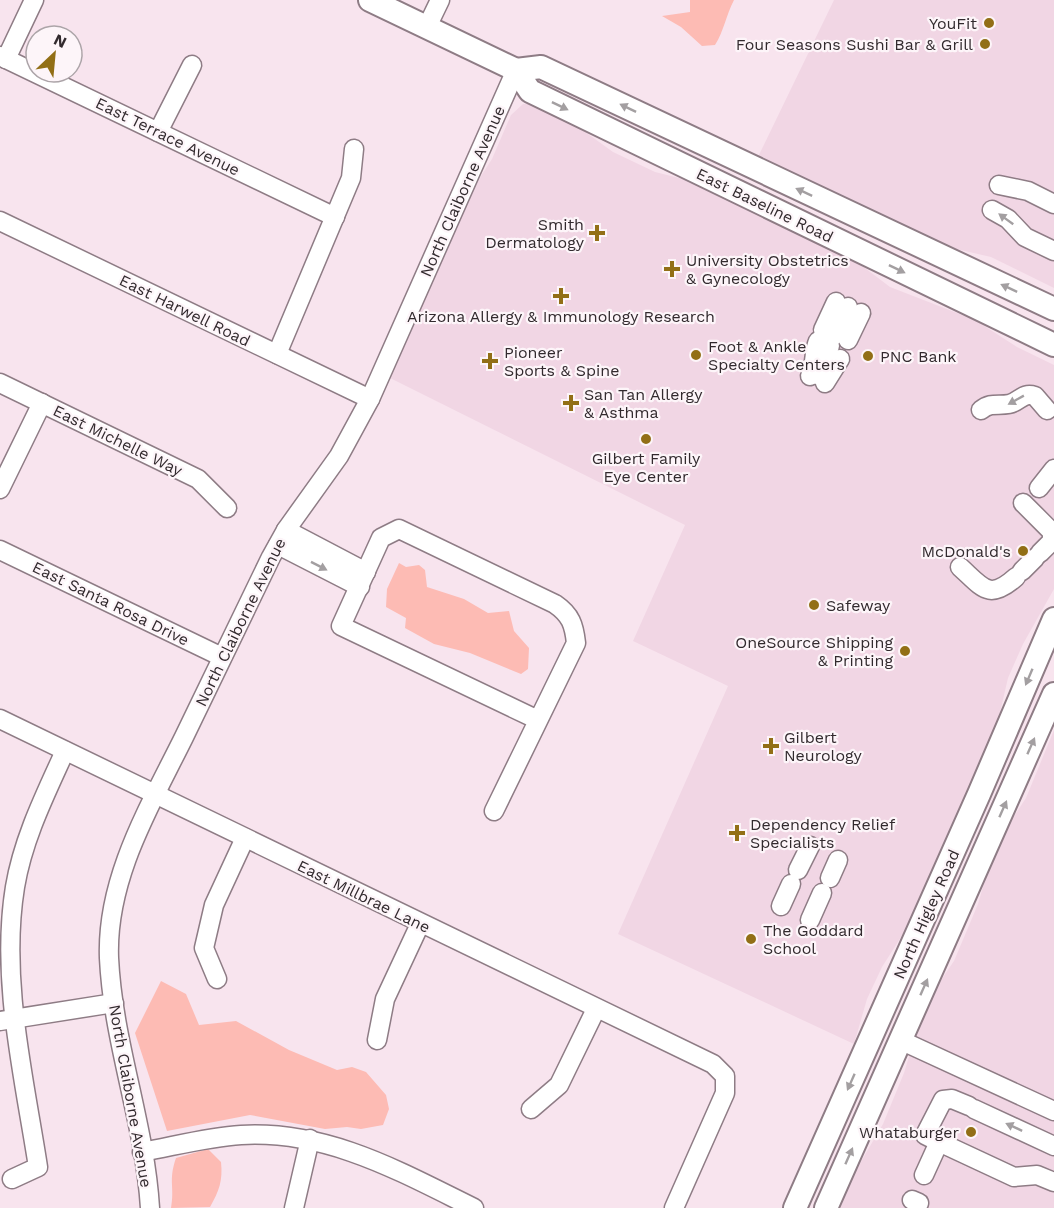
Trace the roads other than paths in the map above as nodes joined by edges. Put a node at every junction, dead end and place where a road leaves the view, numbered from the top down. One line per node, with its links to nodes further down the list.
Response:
1 (34, 0): 5 (street)
2 (370, 0): 4 (main road, East Baseline Road)
3 (440, 0): 4 (street)
4 (427, 27): 7 (main road, East Baseline Road)
5 (3, 57): 8 (street, East Terrace Avenue)
6 (192, 65): 8 (street)
7 (516, 70): 14 (main road, East Baseline Road, one-way to 7); 16 (main road, East Baseline Road, one-way to 16); 23 (street, North Claiborne Avenue)
8 (158, 132): 13 (street, East Terrace Avenue)
9 (354, 149): 13 (street)
10 (999, 185): 11 (street)
11 (1054, 204)
12 (992, 210): 17 (street, one-way to 12)
13 (335, 217): 21 (street)
14 (857, 218): 16 (main road); 18 (main road, East Baseline Road, one-way to 14)
15 (0, 221): 21 (street, East Harwell Road)
16 (844, 243): 20 (main road, East Baseline Road, one-way to 20)
17 (1054, 251)
18 (1054, 309)
19 (833, 341): 19 (street); 19 (street)
20 (1054, 345)
21 (277, 354): 23 (street, East Harwell Road)
22 (0, 383): 24 (street, East Michelle Way)
23 (370, 399): 32 (street, North Claiborne Avenue)
24 (42, 403): 29 (street); 31 (street, East Michelle Way)
25 (981, 410): 26 (street, one-way to 25)
26 (1051, 416)
27 (1054, 469): 28 (street)
28 (1039, 488)
29 (0, 489)
30 (1023, 503): 34 (street)
31 (227, 508)
32 (282, 537): 35 (street); 37 (street, North Claiborne Avenue)
33 (0, 550): 37 (street, East Santa Rosa Drive)
34 (965, 563)
35 (363, 580): 41 (street); 41 (street)
36 (1054, 619): 38 (main road, North Higley Road, one-way to 38)
37 (222, 657): 43 (street, North Claiborne Avenue)
38 (1019, 701): 39 (main road); 56 (main road, North Higley Road)
39 (1050, 704): 58 (main road, North Higley Road, one-way to 39)
40 (0, 719): 42 (street, East Millbrae Lane)
41 (538, 720): 44 (street)
42 (65, 751): 43 (street, East Millbrae Lane); 48 (street)
43 (156, 794): 45 (street, East Millbrae Lane); 53 (street, North Claiborne Avenue)
44 (494, 811)
45 (245, 838): 51 (street, East Millbrae Lane); 52 (street)
46 (810, 846): 49 (street)
47 (838, 860): 50 (street)
48 (8, 885): 55 (street)
49 (781, 906)
50 (810, 920)
51 (420, 924): 54 (street, East Millbrae Lane); 57 (street)
52 (217, 979)
53 (114, 1003): 55 (street); 64 (street, North Claiborne Avenue)
54 (596, 1009): 59 (street); 71 (street, East Millbrae Lane)
55 (8, 1020): 66 (street)
56 (875, 1029): 58 (main road); 72 (main road, North Higley Road, one-way to 72)
57 (378, 1040)
58 (900, 1040): 60 (street); 73 (main road, North Higley Road, one-way to 58)
59 (531, 1108)
60 (1054, 1111)
61 (310, 1139): 64 (street); 69 (street); 70 (street)
62 (939, 1142): 63 (street, one-way to 62); 65 (street); 67 (street)
63 (1054, 1146)
64 (142, 1152): 68 (street, North Claiborne Avenue)
65 (924, 1175)
66 (12, 1179)
67 (1054, 1182)
68 (150, 1208)
69 (294, 1208)
70 (474, 1208)
71 (674, 1208)
72 (795, 1208)
73 (826, 1208)

